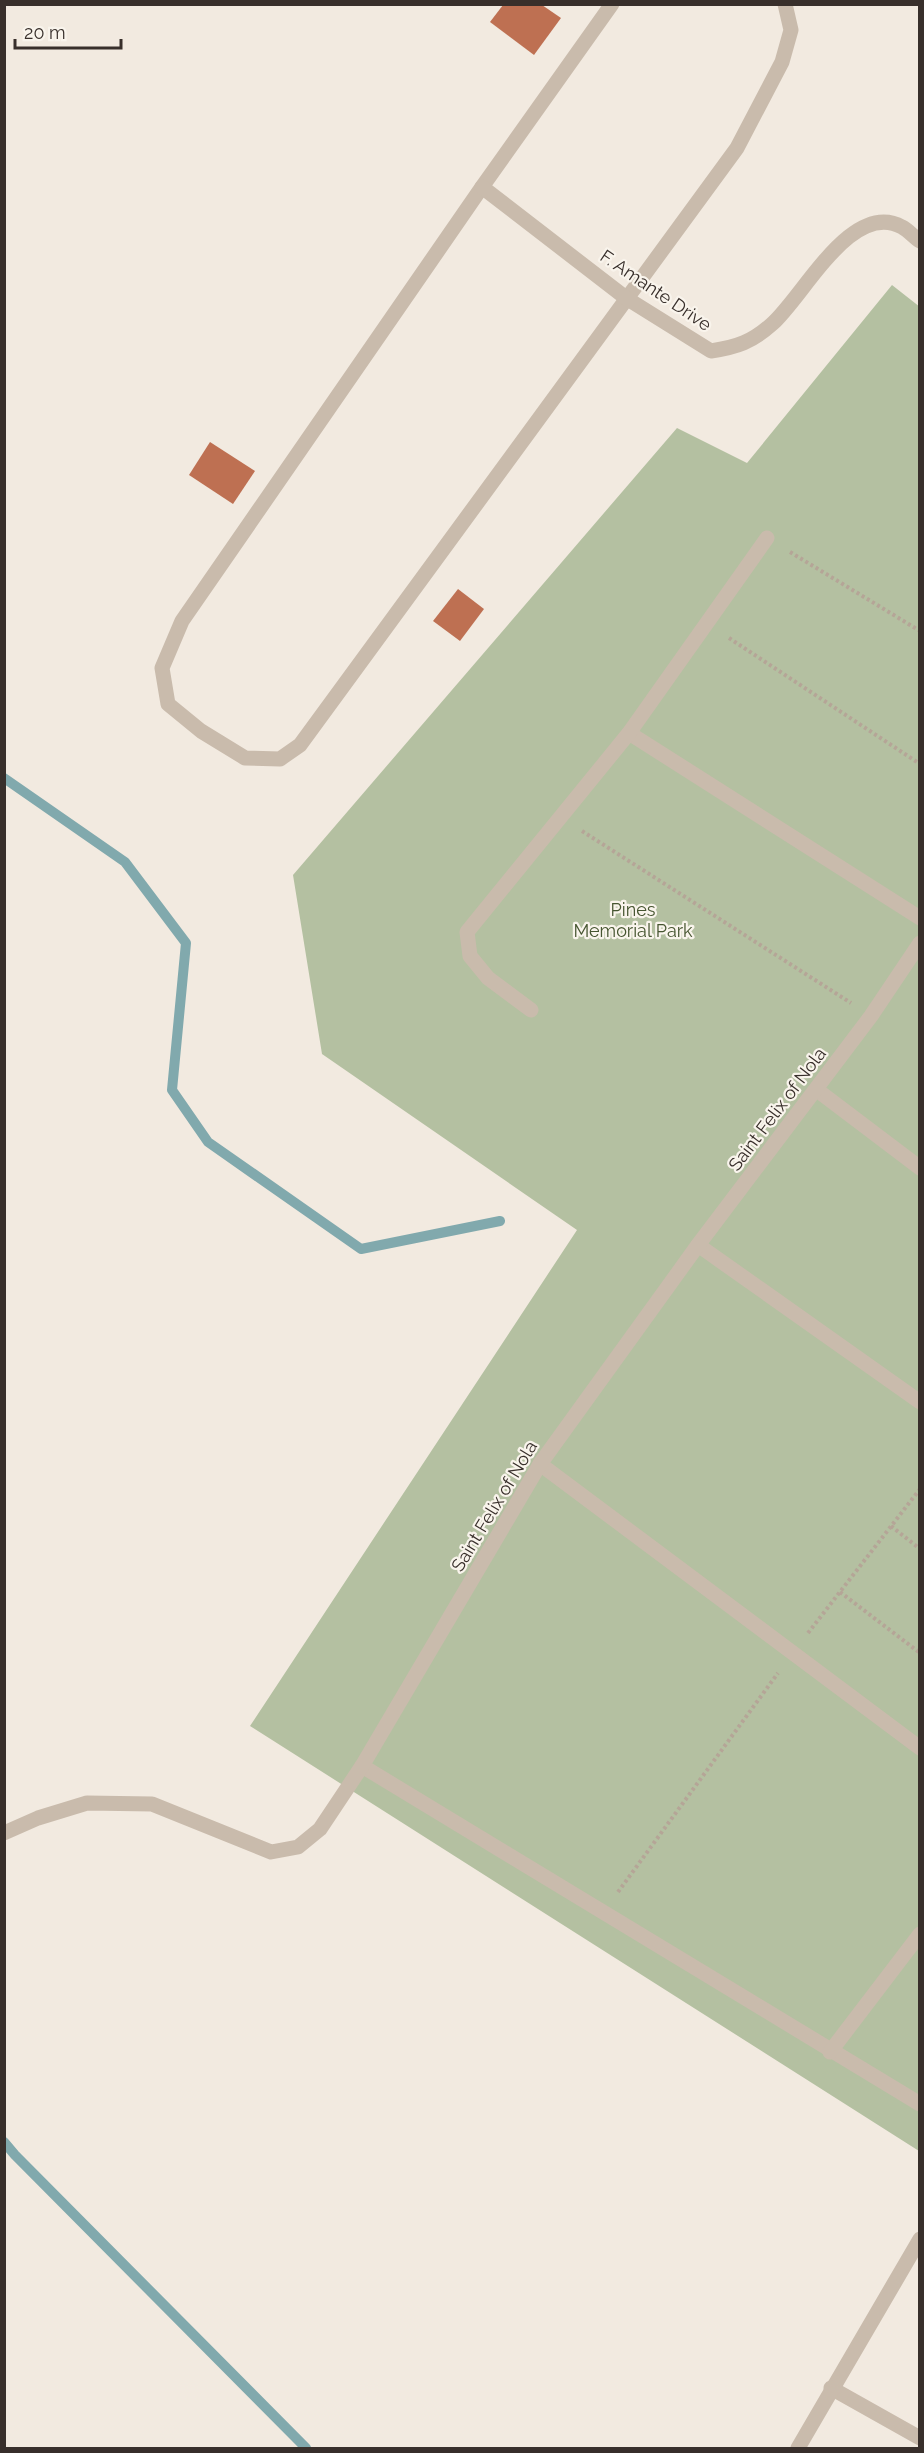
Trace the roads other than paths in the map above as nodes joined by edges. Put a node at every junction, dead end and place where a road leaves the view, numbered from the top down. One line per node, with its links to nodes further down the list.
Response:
1 (612, 4): 3 (street)
2 (785, 4): 5 (street)
3 (482, 187): 5 (street, F. Amante Drive); 5 (street)
4 (920, 242): 5 (street, F. Amante Drive)
5 (626, 298)
6 (767, 538): 7 (street)
7 (629, 733): 8 (street); 10 (street)
8 (920, 918)
9 (920, 943): 11 (street, Saint Felix of Nola)
10 (531, 1010)
11 (817, 1090): 12 (street); 13 (street, Saint Felix of Nola)
12 (920, 1168)
13 (698, 1245): 14 (street); 15 (street, Saint Felix of Nola)
14 (920, 1402)
15 (540, 1464): 16 (street); 17 (street, Saint Felix of Nola)
16 (920, 1748)
17 (362, 1766): 18 (street, Saint Felix of Nola); 20 (street)
18 (4, 1833)
19 (920, 1934): 20 (street)
20 (830, 2052): 21 (street)
21 (920, 2104)
22 (920, 2239): 23 (street)
23 (831, 2388): 24 (street); 25 (street)
24 (920, 2438)
25 (798, 2448)

